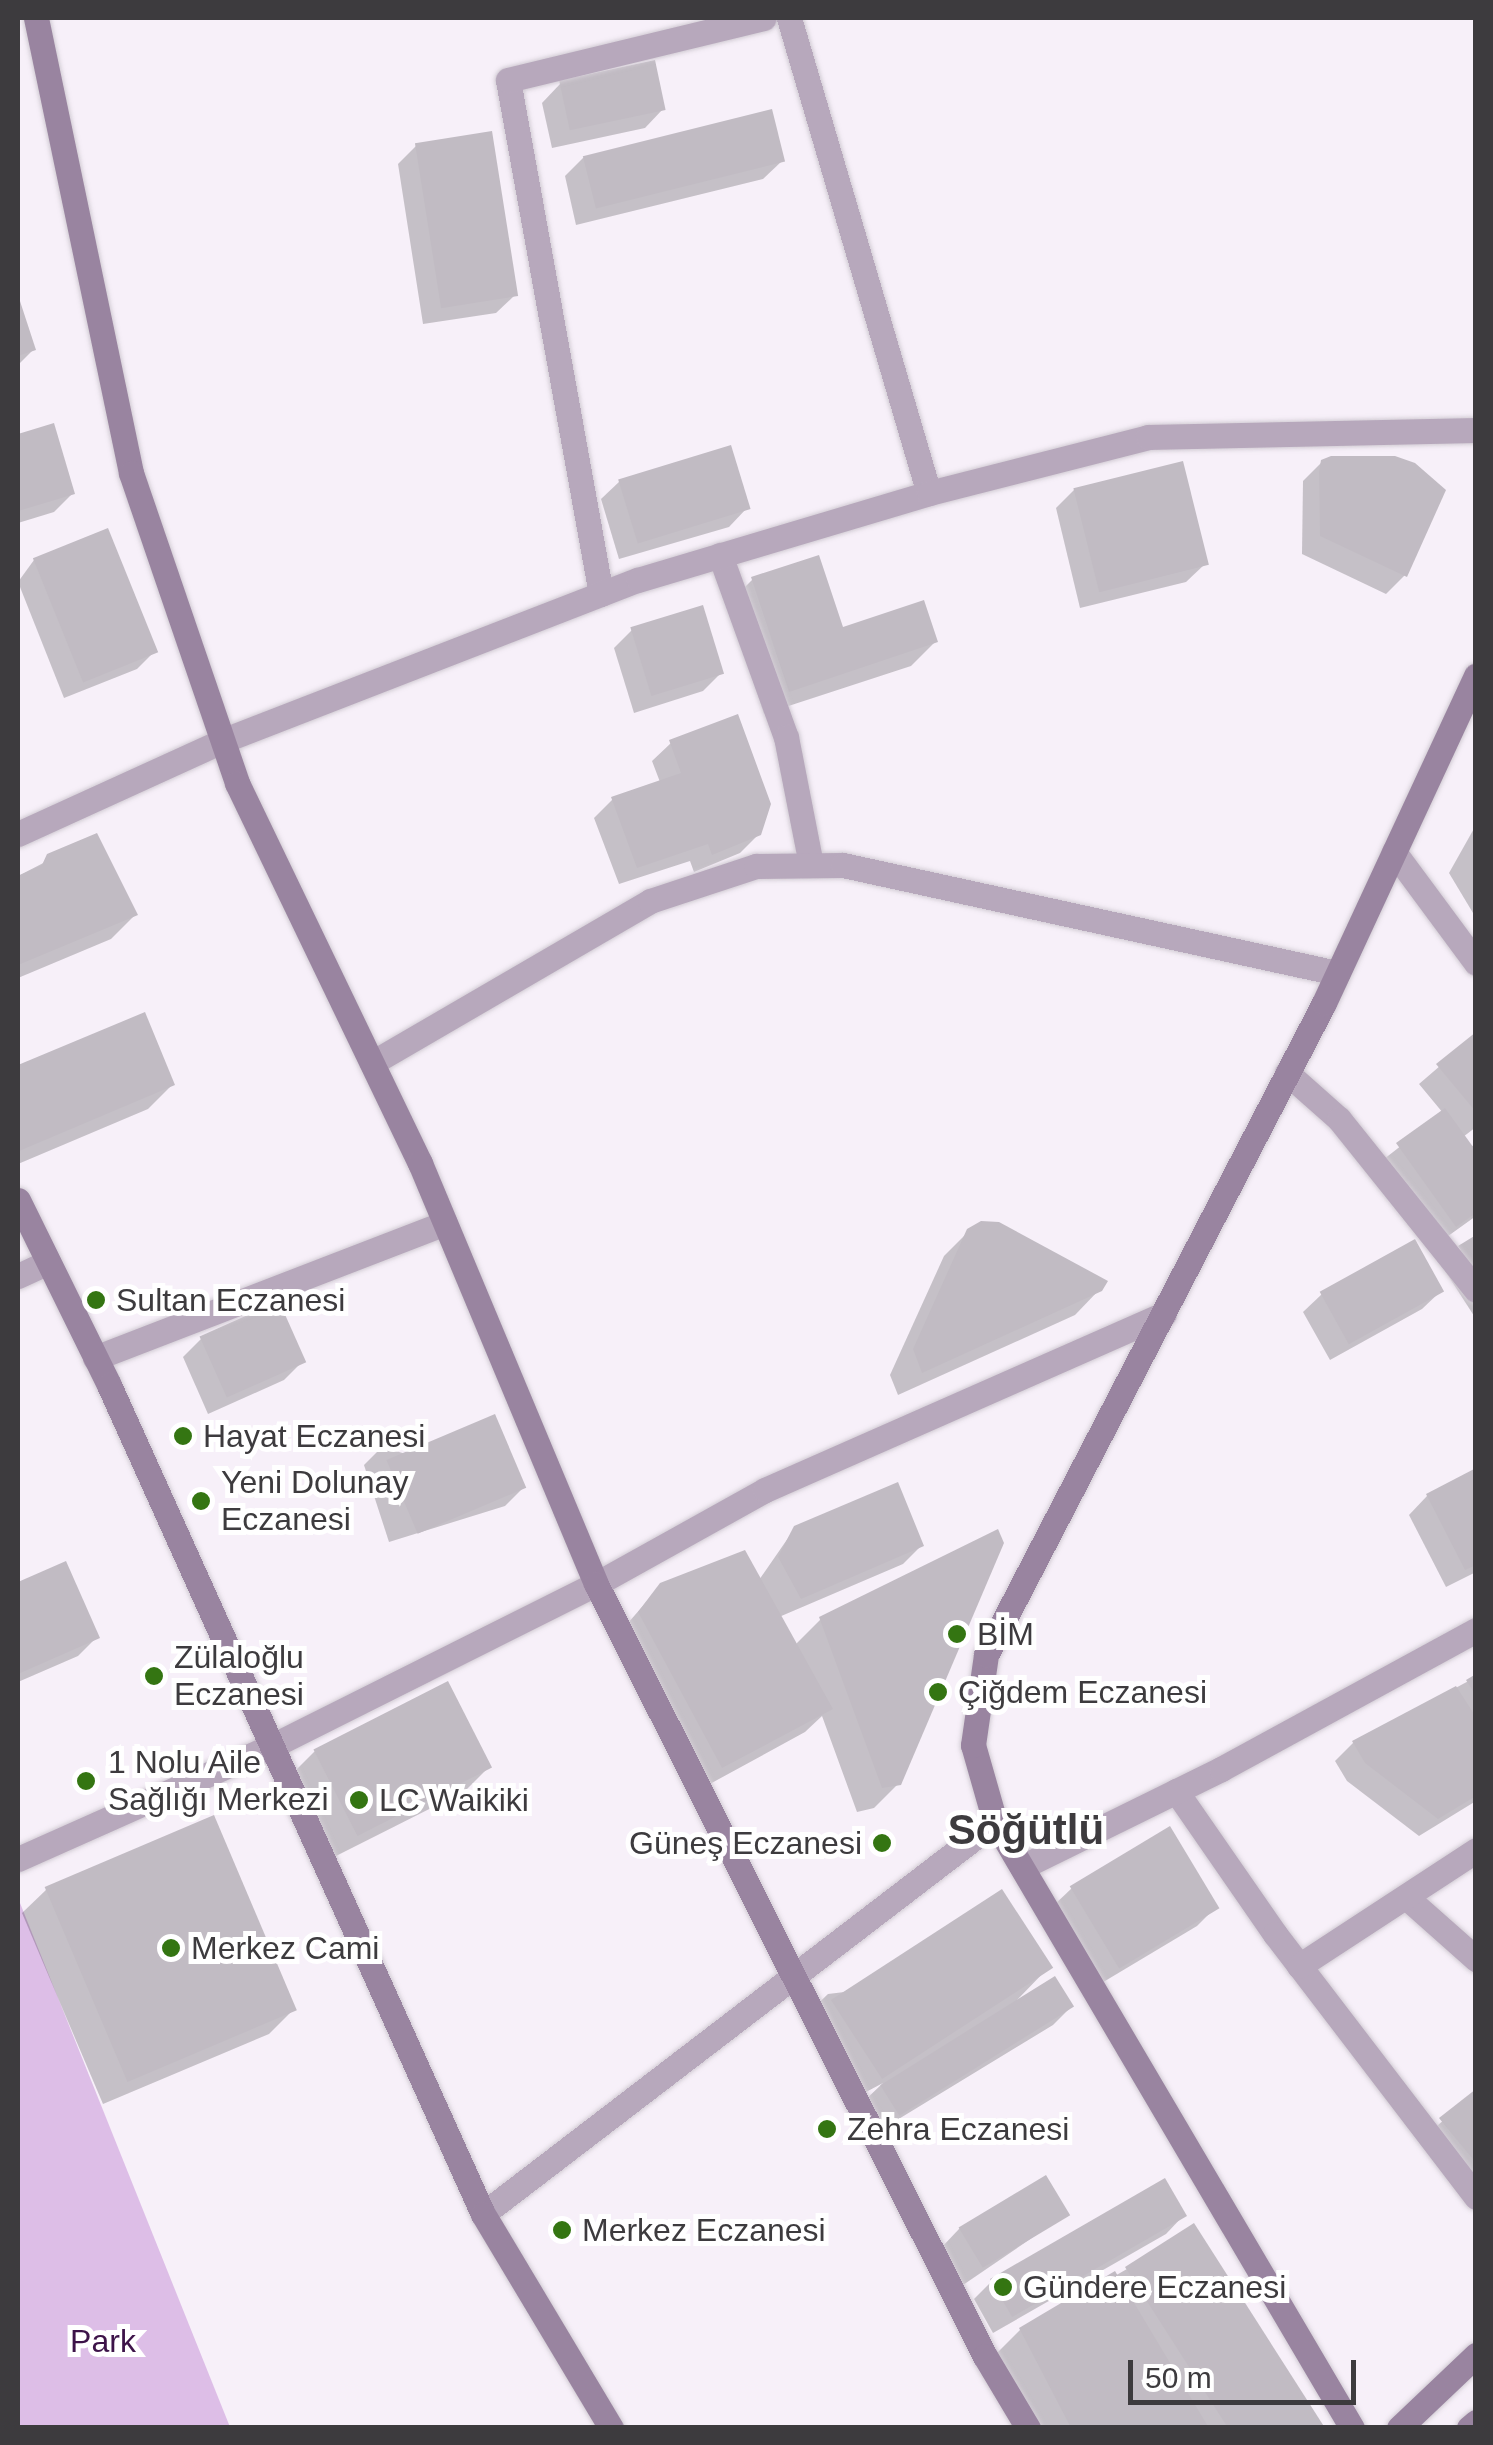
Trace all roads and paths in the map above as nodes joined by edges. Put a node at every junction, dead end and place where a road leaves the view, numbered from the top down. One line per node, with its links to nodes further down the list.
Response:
1 (36, 18): 9 (street)
2 (764, 18): 7 (street)
3 (789, 18): 5 (street)
4 (1476, 430): 5 (street)
5 (929, 493): 6 (street)
6 (720, 555): 7 (street); 12 (street)
7 (601, 594): 9 (street)
8 (1476, 676): 11 (street)
9 (222, 741): 10 (street); 15 (street)
10 (18, 834)
11 (1394, 852): 13 (street); 14 (street)
12 (812, 865): 14 (street); 15 (street)
13 (1476, 962)
14 (1338, 973): 16 (street)
15 (372, 1063): 18 (street)
16 (1287, 1074): 21 (street); 22 (street)
17 (18, 1200): 19 (street)
18 (445, 1223): 23 (street); 24 (street)
19 (48, 1262): 20 (street); 23 (street)
20 (18, 1276)
21 (1476, 1290)
22 (1164, 1314): 24 (street); 28 (street)
23 (95, 1358): 26 (street)
24 (596, 1584): 26 (street); 35 (street)
25 (1476, 1630): 27 (street)
26 (270, 1748): 30 (street); 37 (street)
27 (1176, 1791): 31 (street); 34 (street)
28 (996, 1822): 31 (street); 35 (street)
29 (1476, 1850): 32 (street)
30 (18, 1858)
31 (1022, 1867): 42 (street)
32 (1406, 1896): 33 (street); 34 (street)
33 (1476, 1959)
34 (1299, 1966): 36 (street)
35 (793, 1976): 37 (street); 41 (street)
36 (1476, 2197)
37 (483, 2214): 40 (street)
38 (1476, 2355): 43 (street)
39 (1476, 2422): 44 (street)
40 (611, 2428)
41 (1028, 2428)
42 (1352, 2428)
43 (1399, 2428)
44 (1469, 2428)

